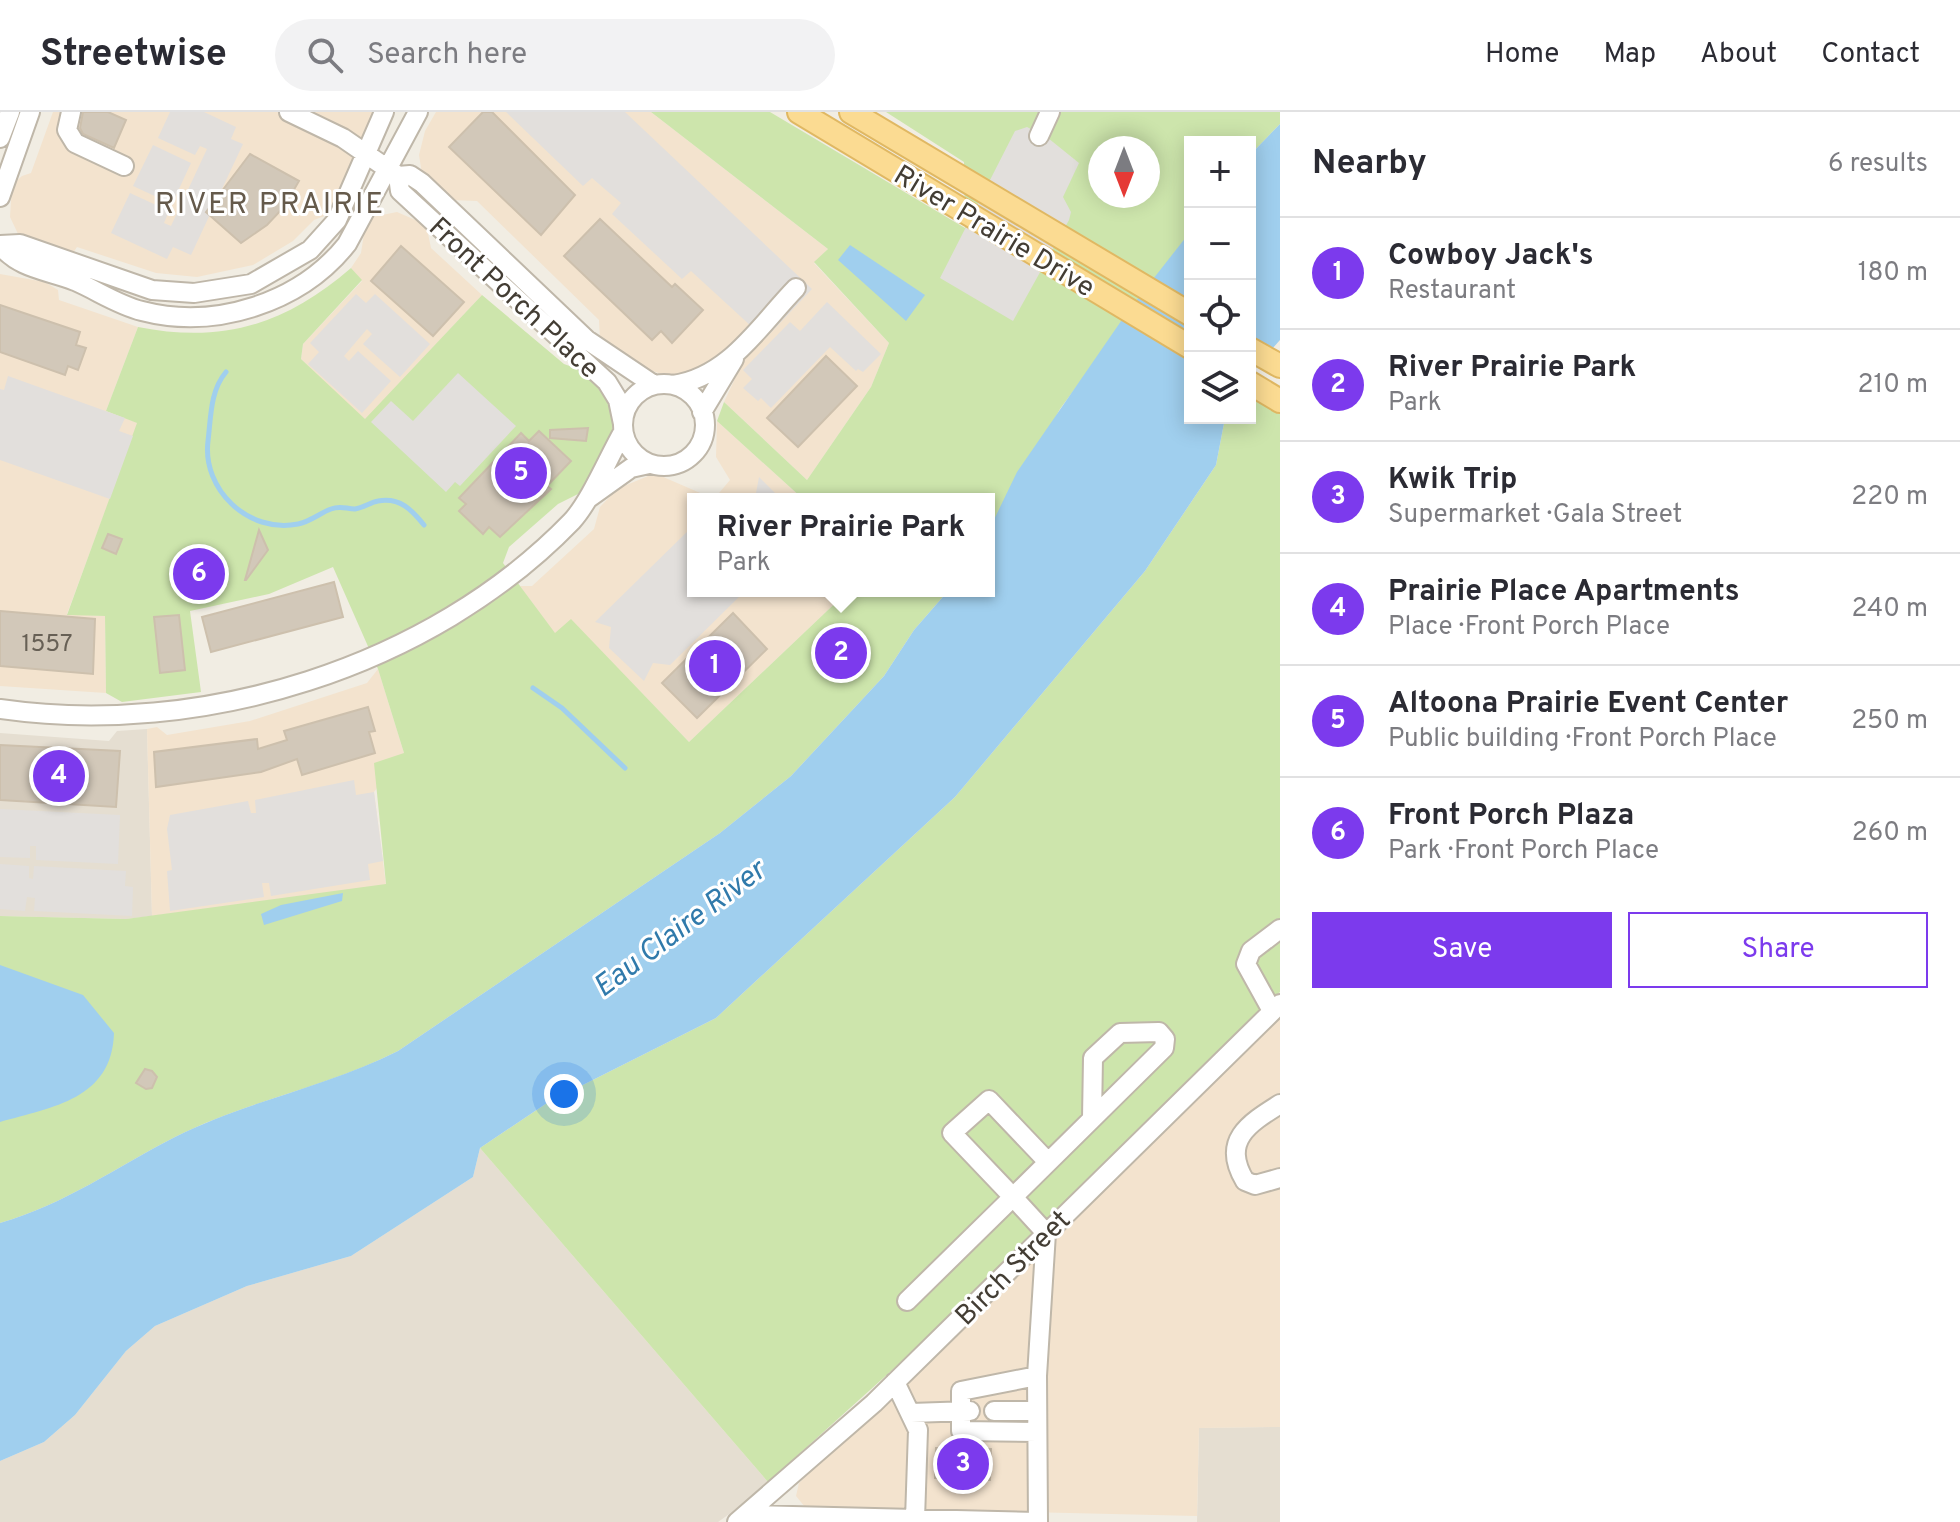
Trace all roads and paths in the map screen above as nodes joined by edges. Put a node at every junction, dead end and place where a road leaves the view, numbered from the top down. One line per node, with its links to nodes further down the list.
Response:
1 (10, 112): 11 (street)
2 (30, 112): 15 (street)
3 (71, 112): 13 (street)
4 (384, 112): 12 (street)
5 (418, 112): 14 (street)
6 (799, 112): 19 (main road, River Prairie Drive)
7 (851, 112): 18 (main road, River Prairie Drive)
8 (1050, 112): 10 (street)
9 (295, 113): 12 (street, Front Porch Place)
10 (1039, 136)
11 (0, 138)
12 (365, 152): 14 (street, Front Porch Place); 16 (street)
13 (124, 166)
14 (393, 172): 16 (street); 23 (street, Front Porch Place); 27 (street, Front Porch Place)
15 (0, 197)
16 (0, 245)
17 (796, 288): 21 (street)
18 (1184, 310)
19 (1184, 343)
20 (1255, 352): 22 (main road)
21 (737, 353): 23 (street); 26 (street)
22 (1280, 366)
23 (662, 385): 26 (street, Front Porch Place); 27 (street)
24 (1256, 387): 25 (main road)
25 (1280, 401)
26 (702, 412): 28 (street)
27 (623, 428): 28 (street, Front Porch Place); 29 (street)
28 (649, 464): 29 (street)
29 (584, 503): 30 (street)
30 (0, 709)
31 (1280, 929): 32 (street)
32 (1276, 1007): 38 (street, Birch Street)
33 (1280, 1104): 36 (street)
34 (1092, 1118): 34 (street); 35 (street)
35 (1048, 1162): 37 (street); 37 (street)
36 (1280, 1178)
37 (1013, 1197): 38 (street); 39 (street)
38 (1046, 1233): 40 (street); 41 (street, Birch Street)
39 (907, 1301)
40 (1037, 1376): 42 (street); 44 (street)
41 (895, 1382): 45 (street); 47 (street, Birch Street)
42 (966, 1411): 45 (street); 46 (street)
43 (994, 1411): 44 (street)
44 (1037, 1411): 46 (street)
45 (911, 1413): 48 (street)
46 (1037, 1432): 49 (street)
47 (742, 1518): 48 (street)
48 (915, 1519): 49 (street)
49 (1038, 1522)

